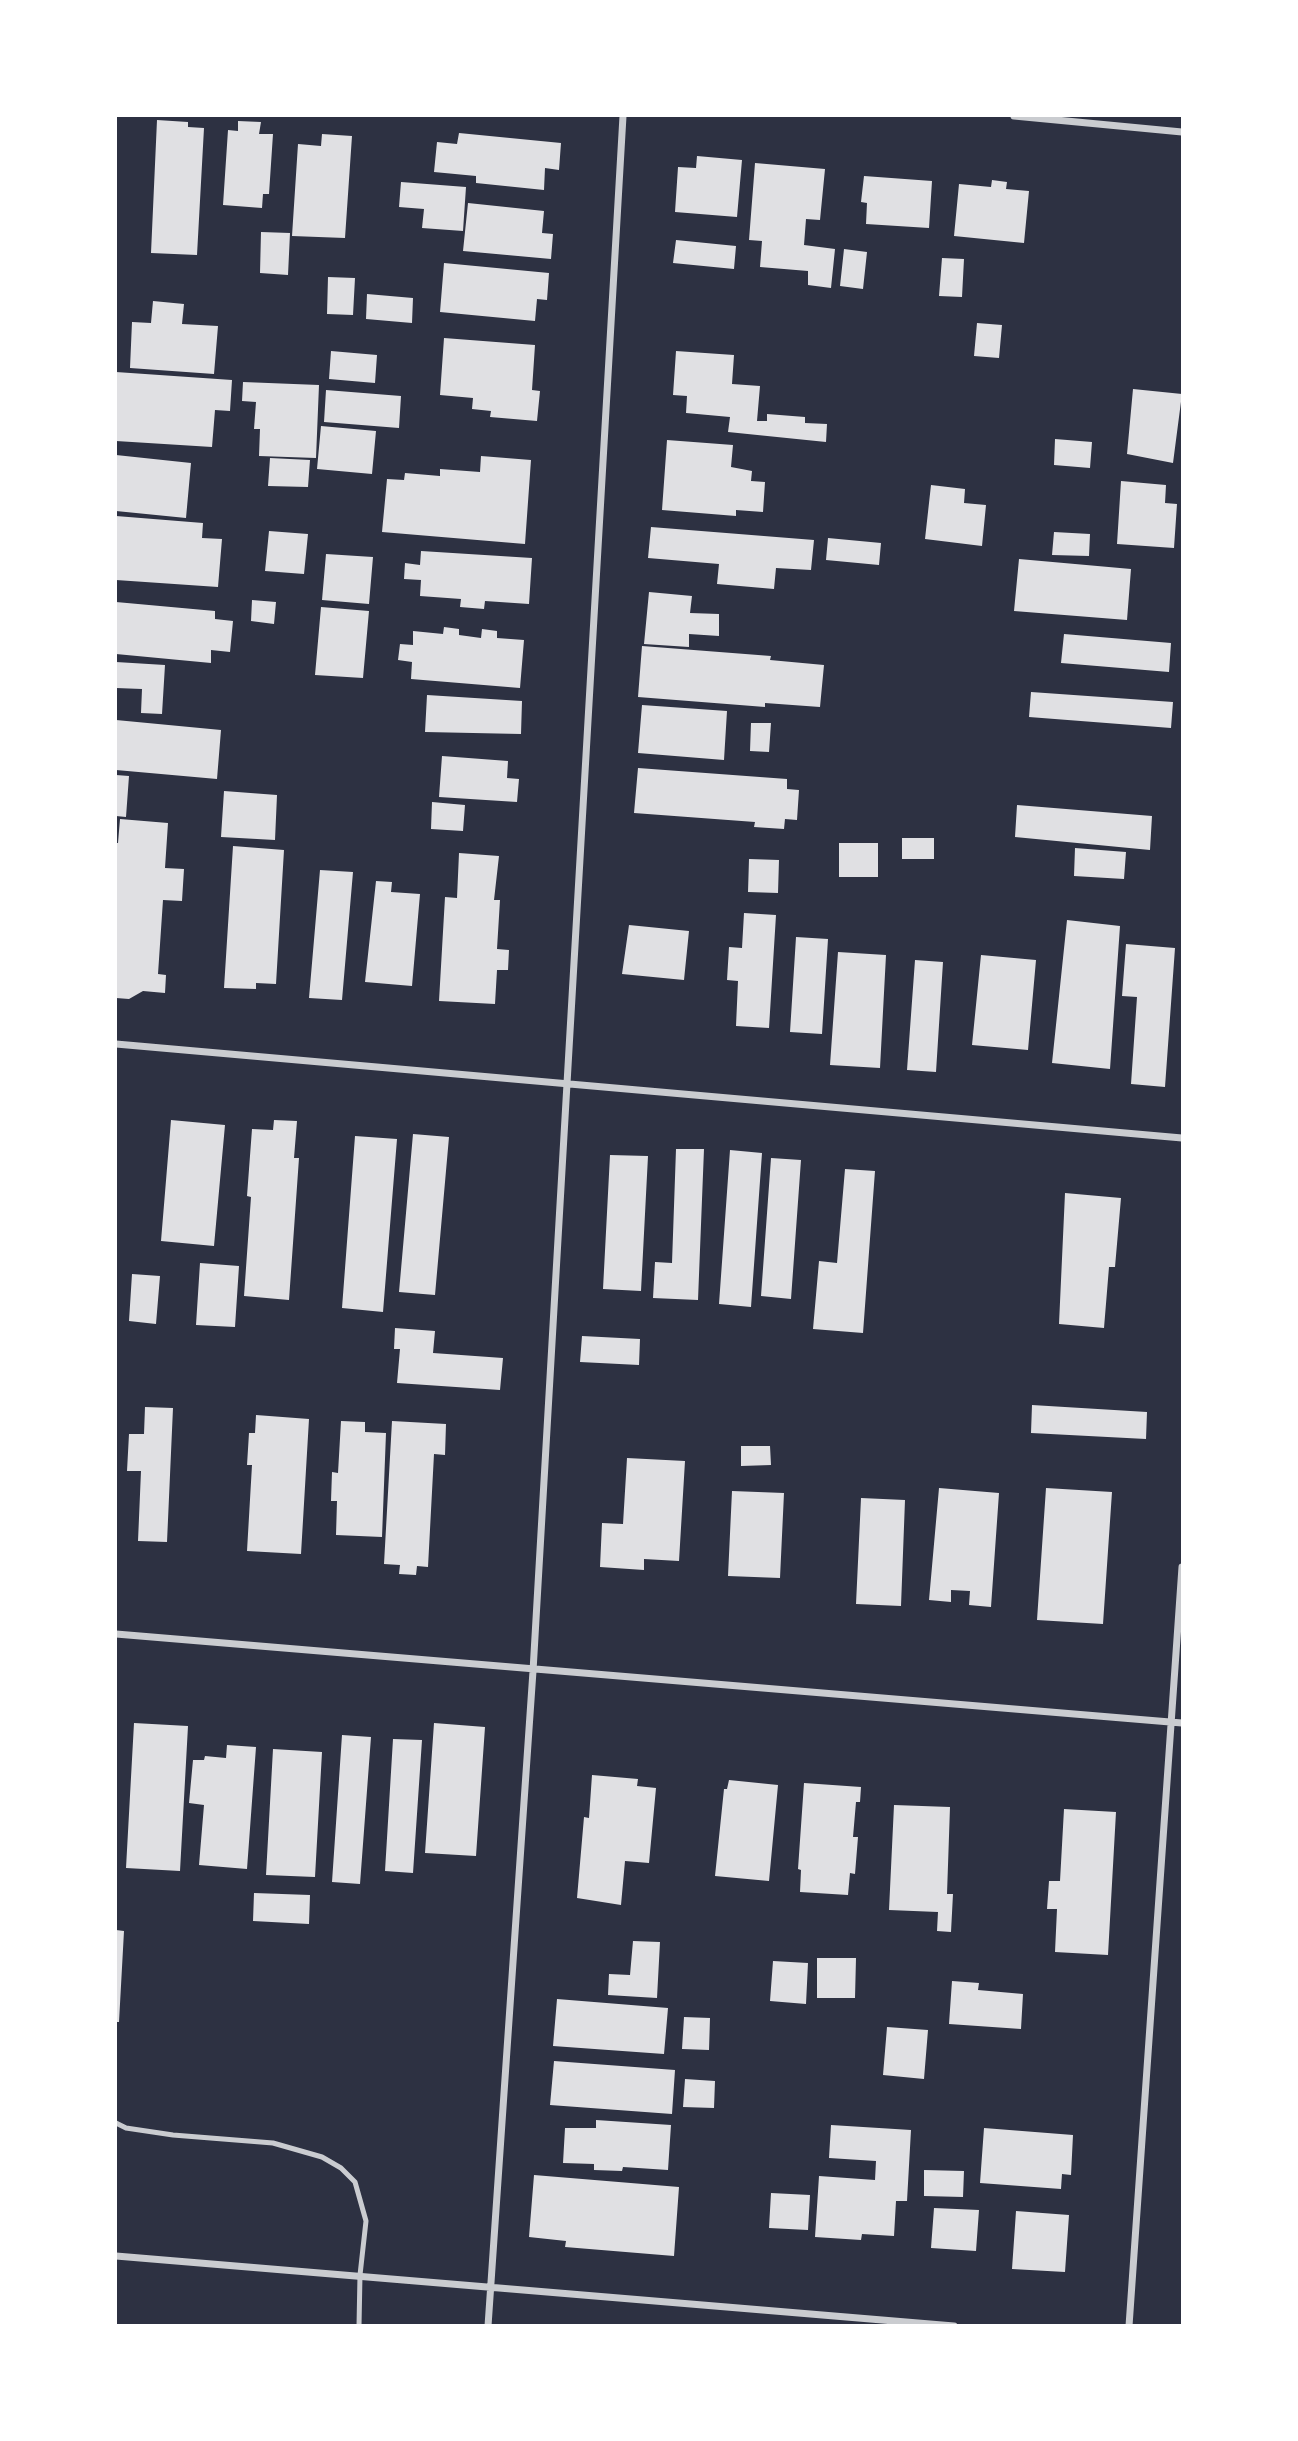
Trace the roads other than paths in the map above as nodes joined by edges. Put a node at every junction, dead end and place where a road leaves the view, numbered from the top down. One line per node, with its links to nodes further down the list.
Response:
1 (623, 116): 5 (street)
2 (1014, 116): 3 (street)
3 (1182, 132)
4 (116, 1044): 5 (street)
5 (567, 1082): 6 (street); 9 (street)
6 (1182, 1138)
7 (1182, 1567): 10 (street)
8 (116, 1634): 9 (street)
9 (533, 1671): 10 (street); 15 (street)
10 (1173, 1723): 11 (street); 19 (street)
11 (1182, 1723)
12 (116, 2123): 14 (lane)
13 (116, 2256): 14 (street)
14 (360, 2275): 15 (street); 16 (lane)
15 (491, 2286): 17 (street); 18 (street)
16 (359, 2326)
17 (488, 2326)
18 (954, 2326)
19 (1129, 2326)

